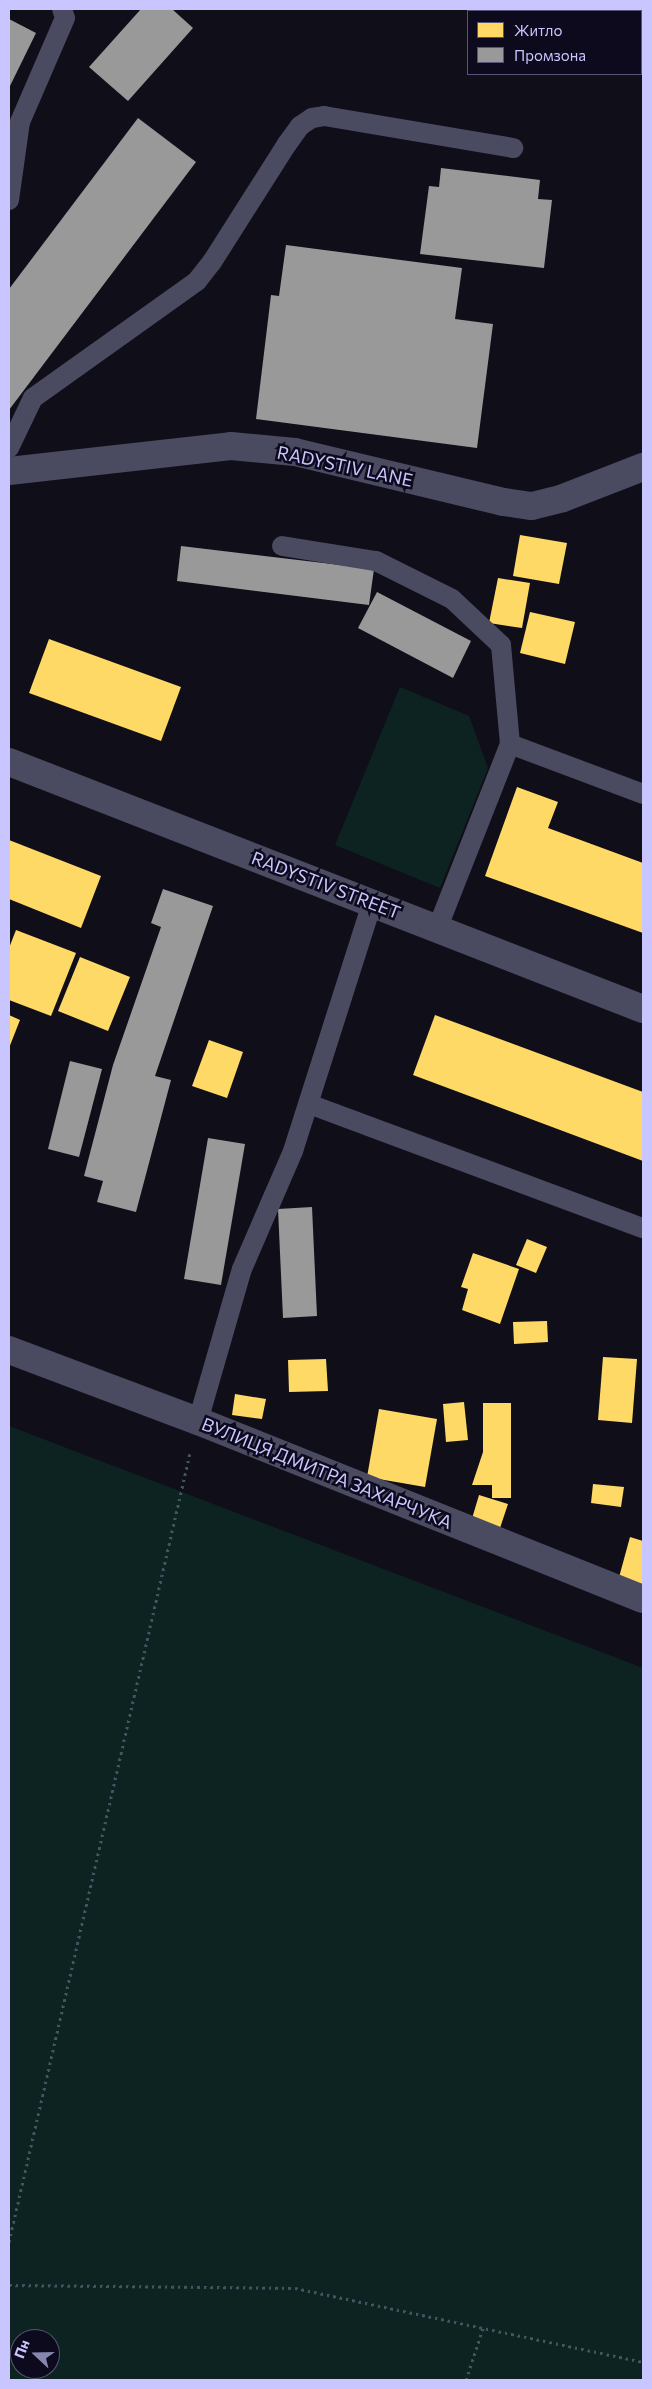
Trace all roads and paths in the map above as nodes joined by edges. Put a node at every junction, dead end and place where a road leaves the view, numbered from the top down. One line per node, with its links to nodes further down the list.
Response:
1 (62, 9): 3 (lane)
2 (513, 148): 4 (lane)
3 (9, 200)
4 (9, 448)
5 (643, 467): 6 (street, RADYSTIV LANE)
6 (9, 471)
7 (282, 546): 8 (lane)
8 (510, 744): 10 (lane); 12 (lane)
9 (9, 762): 11 (street, RADYSTIV STREET)
10 (643, 794)
11 (372, 903): 12 (street, RADYSTIV STREET); 14 (lane)
12 (437, 929): 13 (street, RADYSTIV STREET)
13 (643, 1009)
14 (309, 1104): 15 (lane); 17 (lane)
15 (643, 1228)
16 (9, 1350): 17 (street, ВУЛИЦЯ ДМИТРА ЗАХАРЧУКА)
17 (198, 1421): 18 (street, ВУЛИЦЯ ДМИТРА ЗАХАРЧУКА); 19 (path)
18 (643, 1600)
19 (9, 2242)
20 (9, 2285): 21 (path)
21 (483, 2328): 22 (path); 23 (path)
22 (643, 2362)
23 (466, 2380)

